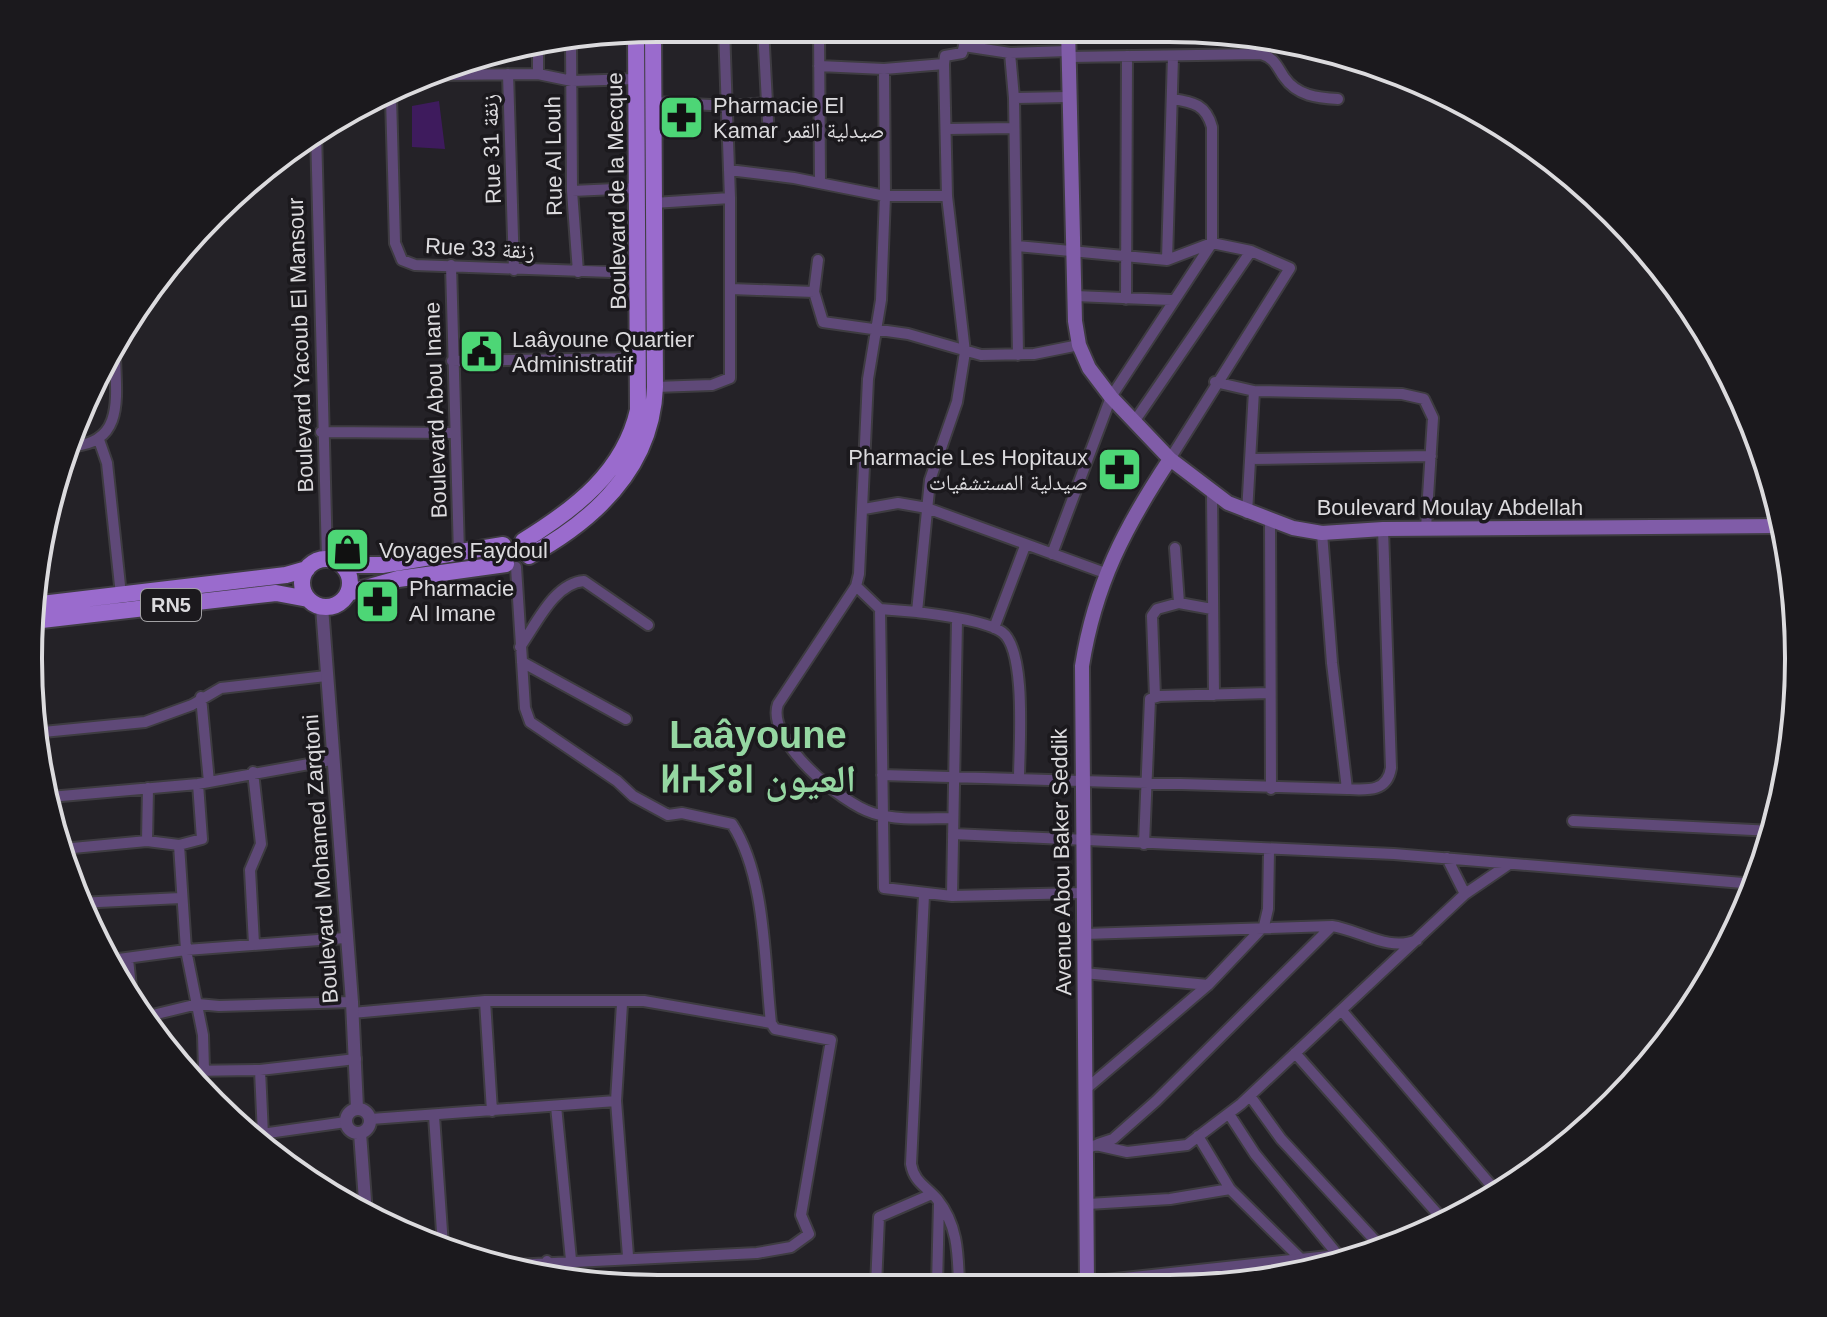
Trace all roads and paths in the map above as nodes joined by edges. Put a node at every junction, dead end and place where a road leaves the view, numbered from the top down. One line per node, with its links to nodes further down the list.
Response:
1 (653, 42): 27 (main road, Boulevard de la Mecque / RN5)
2 (725, 42): 30 (street)
3 (764, 42): 28 (street)
4 (819, 42): 16 (street)
5 (964, 42): 8 (street)
6 (1069, 42): 12 (main road, Boulevard Moulay Abdellah)
7 (636, 43): 21 (main road, Boulevard de la Mecque / RN5)
8 (964, 46): 10 (street); 15 (street)
9 (571, 48): 22 (street, Rue Al Louh)
10 (1010, 53): 12 (street); 24 (street)
11 (538, 54): 20 (street)
12 (1069, 54): 13 (street); 23 (main road, Boulevard Moulay Abdellah)
13 (1127, 56): 14 (street); 47 (street)
14 (1173, 56): 25 (street); 26 (street)
15 (944, 64): 17 (street); 33 (street)
16 (819, 66): 17 (street); 36 (street)
17 (884, 69): 39 (street)
18 (465, 73): 19 (street)
19 (508, 74): 20 (street); 51 (street, Rue 31 زنقة)
20 (538, 74): 22 (street)
21 (637, 79): 22 (street); 37 (main road, Boulevard de la Mecque / RN5)
22 (572, 81): 38 (street, Rue Al Louh)
23 (1069, 97): 24 (street); 46 (main road, Boulevard Moulay Abdellah)
24 (1014, 98): 32 (street)
25 (1172, 99): 43 (street); 49 (street)
26 (1338, 99)
27 (654, 102): 30 (street); 42 (main road, Boulevard de la Mecque / RN5)
28 (766, 103): 30 (street); 31 (street)
29 (391, 104): 50 (street, Rue 33 زنقة)
30 (729, 106): 35 (street)
31 (768, 121)
32 (1013, 128): 33 (street); 44 (street)
33 (948, 129): 40 (street)
34 (316, 146): 71 (street, Boulevard Yacoub El Mansour)
35 (729, 170): 36 (street); 41 (street)
36 (820, 183): 39 (street)
37 (638, 188): 38 (street); 53 (main road, Boulevard de la Mecque / RN5)
38 (572, 191): 52 (street, Rue Al Louh)
39 (885, 196): 40 (street); 59 (street)
40 (947, 196): 61 (street)
41 (730, 198): 42 (street); 54 (street)
42 (654, 203): 67 (main road, Boulevard de la Mecque / RN5)
43 (1212, 243): 45 (street); 49 (street); 58 (street)
44 (1017, 246): 46 (street); 62 (street)
45 (1251, 251): 66 (street); 70 (street)
46 (1072, 254): 47 (street); 56 (main road, Boulevard Moulay Abdellah)
47 (1127, 259): 49 (street); 57 (street)
48 (818, 260): 55 (street)
49 (1167, 260)
50 (451, 265): 51 (street, Rue 33 زنقة); 64 (street, Boulevard Abou Inane)
51 (514, 270): 52 (street, Rue 33 زنقة)
52 (578, 272): 53 (street, Rue 33 زنقة)
53 (639, 273): 63 (main road, Boulevard de la Mecque / RN5)
54 (731, 289): 55 (street); 67 (street)
55 (814, 292): 59 (street)
56 (1075, 296): 57 (street); 60 (main road, Boulevard Moulay Abdellah)
57 (1126, 299): 58 (street)
58 (1171, 300): 69 (street)
59 (879, 330): 61 (street); 80 (street)
60 (1079, 345): 62 (street); 69 (main road, Boulevard Moulay Abdellah)
61 (965, 352): 62 (street); 79 (street)
62 (1018, 355)
63 (640, 358): 64 (street); 90 (main road, Boulevard de la Mecque / RN5)
64 (452, 361): 72 (street, Boulevard Abou Inane)
65 (114, 370): 73 (street)
66 (1215, 382): 68 (street); 76 (street)
67 (655, 387): 90 (main road, Boulevard de la Mecque / RN5)
68 (1254, 391): 75 (street); 77 (street)
69 (1111, 397): 70 (main road, Boulevard Moulay Abdellah); 92 (street)
70 (1134, 422): 76 (main road, Boulevard Moulay Abdellah)
71 (321, 432): 72 (street); 93 (street, Boulevard Yacoub El Mansour)
72 (454, 433): 91 (street, Boulevard Abou Inane)
73 (99, 440): 74 (street); 99 (street)
74 (81, 444)
75 (1431, 456): 77 (street); 84 (street)
76 (1170, 459): 78 (main road, Boulevard Moulay Abdellah); 96 (main road, Avenue Abou Baker Seddik)
77 (1250, 459): 81 (street)
78 (1212, 493): 81 (main road, Boulevard Moulay Abdellah); 104 (street)
79 (927, 508): 80 (street); 88 (street); 105 (street)
80 (864, 509): 97 (street)
81 (1247, 513): 82 (main road, Boulevard Moulay Abdellah)
82 (1270, 522): 86 (main road, Boulevard Moulay Abdellah); 113 (street)
83 (1770, 526): 84 (main road, Boulevard Moulay Abdellah)
84 (1426, 528): 85 (main road, Boulevard Moulay Abdellah)
85 (1383, 529): 86 (main road, Boulevard Moulay Abdellah); 129 (street)
86 (1322, 533): 129 (street)
87 (503, 545): 90 (main road, RN5); 91 (main road, RN5); 94 (main road)
88 (1025, 546): 92 (street); 109 (street)
89 (1175, 548): 101 (street)
90 (526, 549): 94 (main road, RN5)
91 (459, 554): 93 (main road, RN5)
92 (1052, 554): 96 (street)
93 (334, 562): 95 (main road, RN5); 98 (main road)
94 (511, 566): 98 (main road); 110 (street)
95 (307, 569): 99 (main road, RN5); 100 (main road)
96 (1105, 573): 124 (main road, Avenue Abou Baker Seddik)
97 (856, 586): 103 (street); 131 (street)
98 (348, 593): 100 (main road)
99 (121, 595): 102 (main road, RN5)
100 (315, 603): 106 (main road, RN5); 112 (street, Boulevard Mohamed Zarqtoni)
101 (1179, 603): 104 (street); 116 (street)
102 (44, 604)
103 (880, 609): 105 (street); 121 (street)
104 (1212, 609): 114 (street)
105 (917, 612): 107 (street)
106 (43, 620)
107 (957, 620): 109 (street); 122 (street)
108 (648, 625): 110 (street)
109 (994, 628): 123 (street)
110 (520, 647): 111 (street)
111 (522, 662): 117 (street); 169 (street)
112 (326, 676): 115 (street); 119 (street, Boulevard Mohamed Zarqtoni)
113 (1269, 693): 114 (street); 128 (street)
114 (1214, 695): 116 (street)
115 (201, 697): 118 (street); 125 (street)
116 (1155, 697): 126 (street)
117 (626, 719)
118 (46, 731)
119 (331, 760): 120 (street); 155 (street, Boulevard Mohamed Zarqtoni)
120 (253, 772): 125 (street); 156 (street)
121 (882, 775): 122 (street); 131 (street)
122 (955, 779): 123 (street); 132 (street)
123 (1019, 779): 124 (street)
124 (1083, 779): 126 (street); 137 (main road, Avenue Abou Baker Seddik)
125 (204, 783): 127 (street); 139 (street)
126 (1145, 783): 128 (street); 138 (street)
127 (148, 788): 130 (street); 136 (street)
128 (1271, 789): 129 (street)
129 (1347, 789)
130 (59, 799)
131 (883, 816): 132 (street); 147 (street)
132 (953, 818): 135 (street)
133 (1573, 821): 134 (street)
134 (1760, 830)
135 (953, 834): 137 (street); 148 (street)
136 (147, 841): 139 (street); 140 (street)
137 (1083, 841): 138 (street); 145 (main road, Avenue Abou Baker Seddik)
138 (1144, 844): 141 (street)
139 (179, 845): 149 (street)
140 (72, 848)
141 (1269, 851): 142 (street); 151 (street)
142 (1447, 858): 143 (street); 146 (street)
143 (1509, 864): 144 (street); 146 (street)
144 (1742, 883)
145 (1083, 893): 148 (street); 154 (main road, Avenue Abou Baker Seddik)
146 (1465, 894): 153 (street)
147 (924, 895): 148 (street); 192 (street)
148 (952, 896)
149 (181, 898): 150 (street); 157 (street)
150 (93, 902)
151 (1264, 926): 152 (street); 154 (street); 162 (street)
152 (1332, 926): 153 (street); 189 (street)
153 (1428, 932): 167 (street)
154 (1084, 934): 160 (main road, Avenue Abou Baker Seddik)
155 (345, 938): 156 (street); 166 (street, Boulevard Mohamed Zarqtoni)
156 (254, 944): 157 (street)
157 (186, 950): 159 (street); 164 (street)
158 (121, 959): 159 (street)
159 (128, 959): 161 (street)
160 (1084, 973): 162 (street); 175 (main road, Avenue Abou Baker Seddik)
161 (130, 974)
162 (1208, 985): 175 (street)
163 (485, 1001): 165 (street); 166 (street); 180 (street)
164 (198, 1004): 166 (street); 168 (street); 173 (street)
165 (622, 1004): 169 (street); 177 (street)
166 (352, 1007): 171 (street, Boulevard Mohamed Zarqtoni)
167 (1342, 1011): 170 (street); 190 (street)
168 (155, 1014)
169 (771, 1023): 199 (street)
170 (1295, 1053): 176 (street); 195 (street)
171 (356, 1059): 174 (street); 179 (street, Boulevard Mohamed Zarqtoni)
172 (200, 1070): 173 (street)
173 (204, 1070): 174 (street)
174 (260, 1070): 185 (street)
175 (1086, 1089): 189 (main road, Avenue Abou Baker Seddik)
176 (1250, 1096): 181 (street); 197 (street)
177 (616, 1101): 178 (street); 199 (street)
178 (556, 1106): 180 (street); 202 (street)
179 (357, 1108): 183 (street); 184 (street)
180 (492, 1111): 182 (street)
181 (1229, 1114): 188 (street); 198 (street)
182 (434, 1116): 183 (street); 196 (street)
183 (371, 1119): 186 (street)
184 (346, 1122): 186 (street); 187 (street)
185 (263, 1131)
186 (360, 1133): 193 (street)
187 (267, 1134)
188 (1198, 1136): 189 (street); 191 (street)
189 (1092, 1146): 194 (main road, Avenue Abou Baker Seddik)
190 (1490, 1184)
191 (1230, 1189): 194 (street); 201 (street)
192 (936, 1198): 206 (street); 207 (street); 208 (street)
193 (365, 1200)
194 (1088, 1204): 209 (main road, Avenue Abou Baker Seddik)
195 (1437, 1213)
196 (442, 1235)
197 (1374, 1239)
198 (1335, 1252)
199 (628, 1256): 202 (street)
200 (1316, 1257): 201 (street)
201 (1300, 1258): 210 (street)
202 (571, 1260): 203 (street)
203 (547, 1261): 204 (street); 205 (street)
204 (536, 1263)
205 (547, 1265)
206 (876, 1275)
207 (937, 1275)
208 (958, 1275)
209 (1084, 1275)
210 (1159, 1275)

